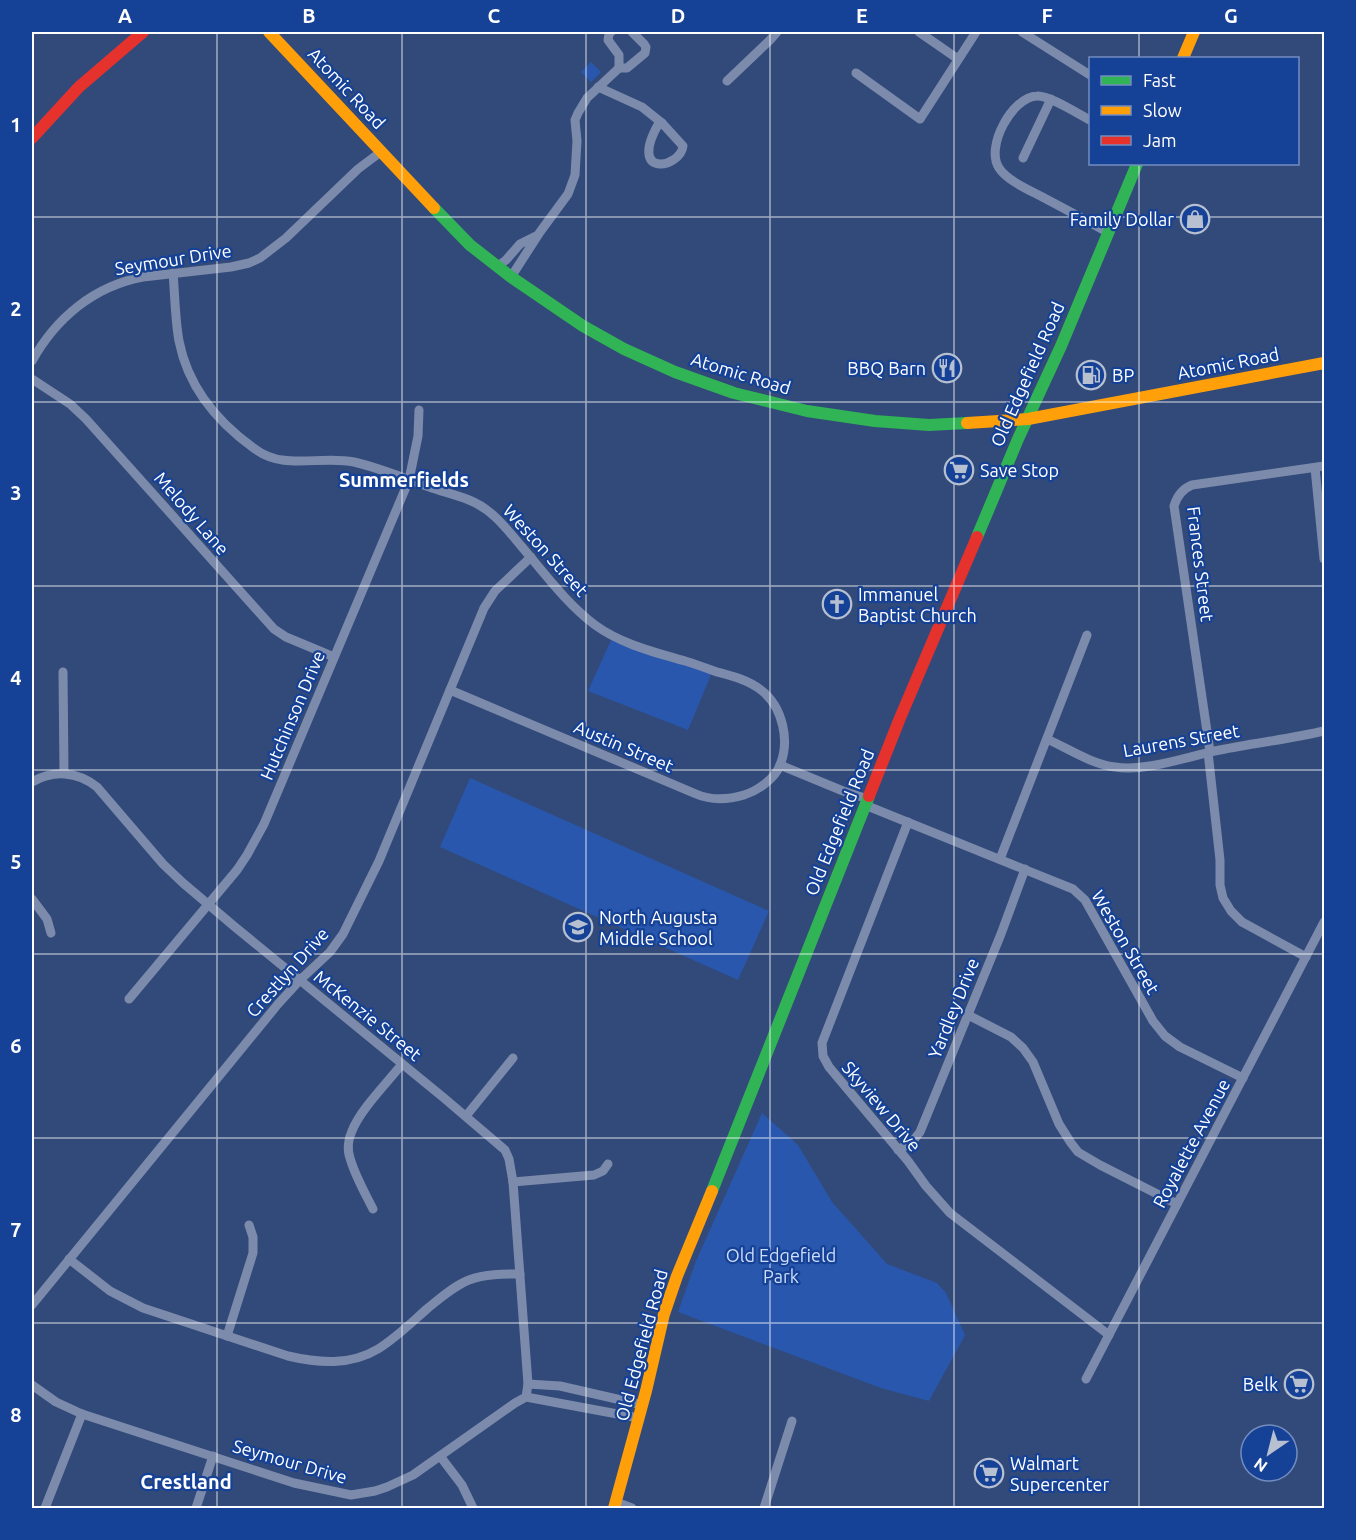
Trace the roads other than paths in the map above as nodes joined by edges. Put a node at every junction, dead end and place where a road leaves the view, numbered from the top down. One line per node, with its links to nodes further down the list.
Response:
1 (143, 32): 20 (street)
2 (269, 32): 21 (street, Atomic Road)
3 (611, 32): 12 (street)
4 (632, 32): 12 (street)
5 (777, 32): 15 (street)
6 (919, 32): 11 (street)
7 (976, 32): 11 (street)
8 (1022, 32): 14 (street)
9 (1194, 32): 10 (street)
10 (1183, 57)
11 (958, 59): 13 (street)
12 (619, 68): 16 (street)
13 (856, 73)
14 (1089, 74)
15 (727, 81)
16 (598, 87): 19 (street); 24 (street)
17 (1051, 99): 18 (street); 22 (street); 25 (street)
18 (1089, 119)
19 (662, 123): 19 (street)
20 (32, 138)
21 (382, 151): 26 (street, Atomic Road); 27 (street, Seymour Drive)
22 (1023, 158)
23 (1137, 165): 25 (street, Old Edgefield Road)
24 (540, 232): 26 (street); 28 (street)
25 (1109, 233): 33 (street, Old Edgefield Road)
26 (498, 266): 28 (street, Atomic Road)
27 (173, 273): 29 (street, Seymour Drive); 35 (street, Weston Street)
28 (511, 277): 33 (street, Atomic Road)
29 (32, 361)
30 (1324, 363): 33 (street, Atomic Road)
31 (32, 380): 39 (street, Melody Lane)
32 (419, 410): 35 (street, Hutchinson Drive)
33 (1028, 419): 48 (street, Old Edgefield Road)
34 (1320, 467): 37 (street); 44 (street, Frances Street)
35 (409, 480): 36 (street, Weston Street); 39 (street, Hutchinson Drive)
36 (531, 557): 41 (street, Crestlyn Drive); 45 (street, Weston Street)
37 (1324, 560)
38 (1087, 635): 43 (street)
39 (334, 657): 53 (street, Hutchinson Drive)
40 (63, 672): 46 (street)
41 (450, 690): 45 (street, Austin Street); 57 (street, Crestlyn Drive)
42 (1324, 732): 44 (street, Laurens Street)
43 (1047, 739): 44 (street, Laurens Street); 50 (street)
44 (1209, 752): 56 (street, Frances Street)
45 (780, 765): 48 (street, Weston Street)
46 (64, 773): 47 (street); 53 (street, McKenzie Street)
47 (32, 782)
48 (866, 802): 49 (street, Weston Street); 79 (street, Old Edgefield Road)
49 (908, 822): 50 (street, Weston Street); 64 (street, Skyview Drive)
50 (1000, 859): 51 (street, Weston Street)
51 (1025, 869): 59 (street, Yardley Drive); 62 (street, Weston Street)
52 (32, 899): 55 (street)
53 (208, 904): 57 (street, McKenzie Street); 58 (street, Hutchinson Drive)
54 (1324, 922): 56 (street, Royalette Avenue)
55 (51, 933)
56 (1306, 957): 62 (street, Royalette Avenue)
57 (300, 980): 61 (street, McKenzie Street); 70 (street, Crestlyn Drive)
58 (129, 999)
59 (968, 1015): 64 (street, Yardley Drive); 67 (street)
60 (513, 1058): 63 (street)
61 (402, 1064): 63 (street, McKenzie Street); 68 (street)
62 (1243, 1078): 67 (street, Royalette Avenue)
63 (466, 1116): 66 (street, McKenzie Street)
64 (898, 1150): 73 (street, Skyview Drive)
65 (608, 1164): 66 (street)
66 (513, 1182): 71 (street, McKenzie Street)
67 (1177, 1204): 73 (street, Royalette Avenue)
68 (373, 1209)
69 (249, 1225): 74 (street)
70 (69, 1259): 72 (street, Crestlyn Drive); 74 (street)
71 (520, 1274): 74 (street); 76 (street, McKenzie Street)
72 (32, 1305)
73 (1109, 1335): 75 (street, Royalette Avenue)
74 (227, 1336)
75 (1086, 1379)
76 (528, 1383): 78 (street); 79 (street)
77 (32, 1385): 80 (street, Seymour Drive)
78 (526, 1397): 79 (street); 83 (street, Seymour Drive)
79 (641, 1412): 84 (street, Old Edgefield Road)
80 (82, 1414): 82 (street, Seymour Drive); 85 (street)
81 (792, 1422): 89 (street)
82 (213, 1456): 83 (street, Seymour Drive); 86 (street)
83 (440, 1456): 87 (street)
84 (615, 1505): 88 (street)
85 (45, 1509)
86 (196, 1509)
87 (473, 1509)
88 (632, 1509)
89 (764, 1509)

